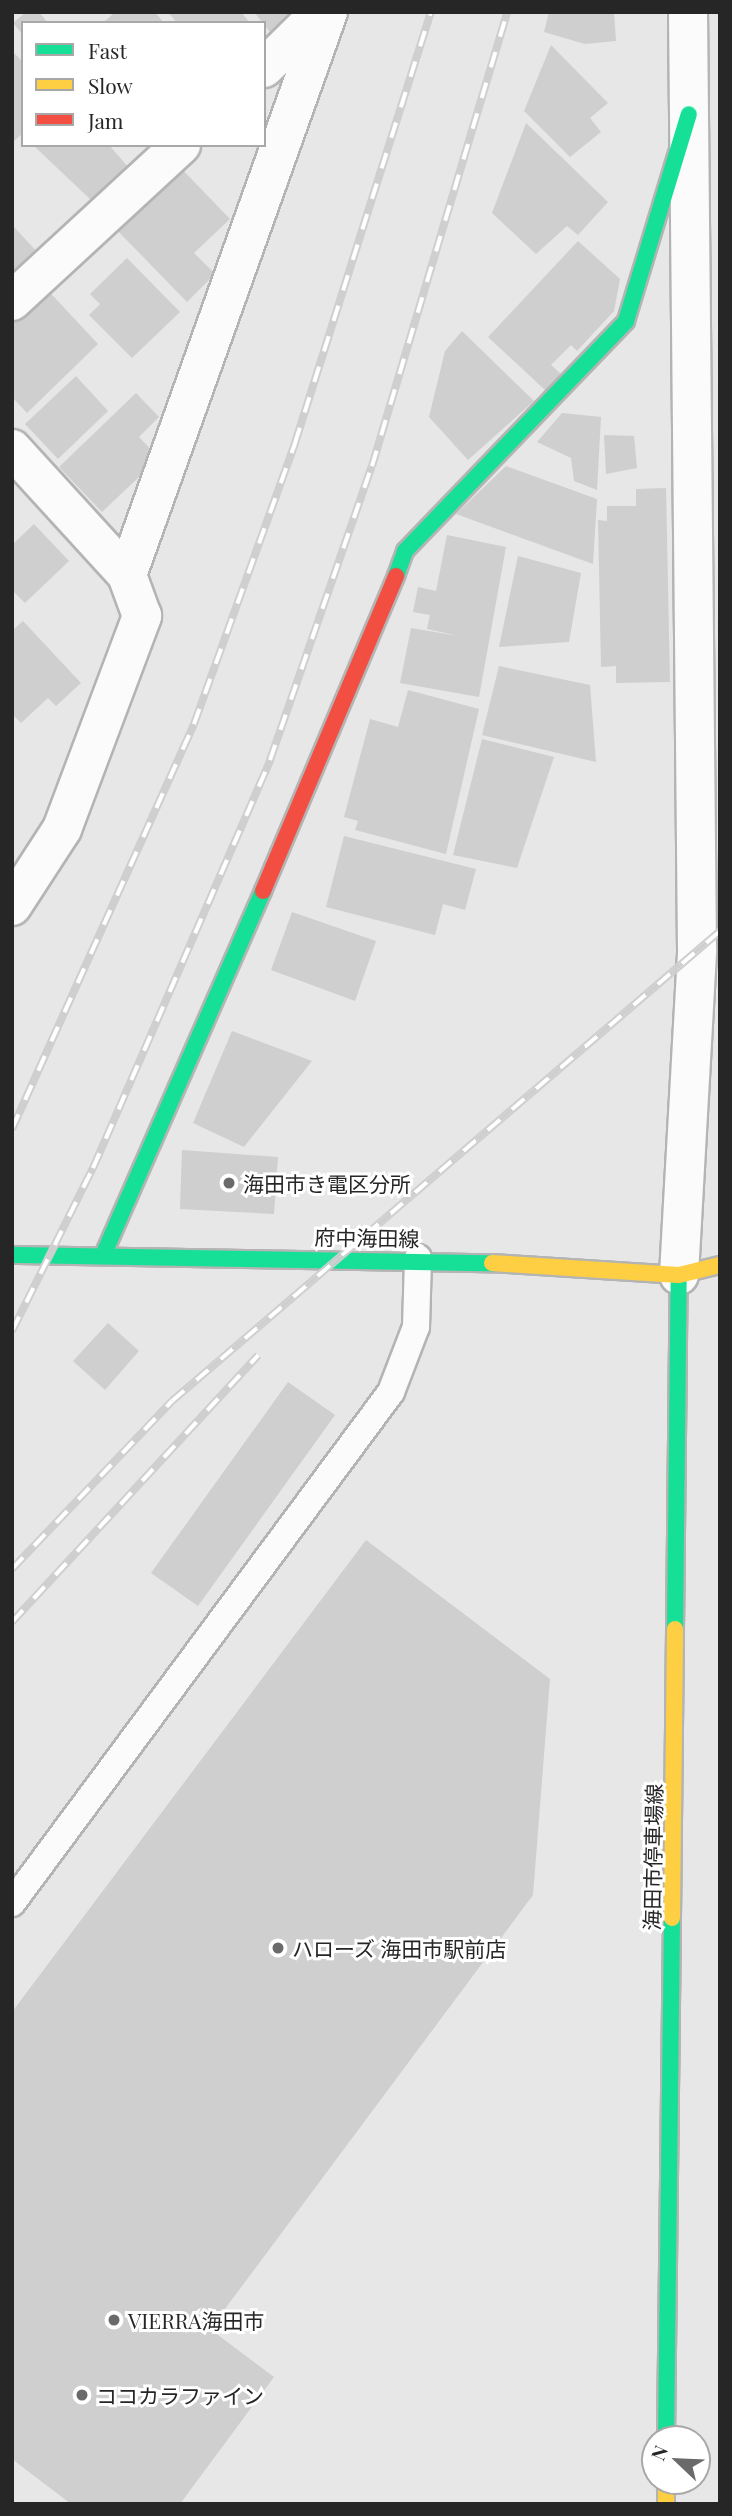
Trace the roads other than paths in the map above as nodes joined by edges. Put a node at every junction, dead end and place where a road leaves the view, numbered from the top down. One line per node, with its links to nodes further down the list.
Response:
1 (321, 12): 4 (street)
2 (328, 12): 9 (street)
3 (688, 12): 5 (street)
4 (266, 66)
5 (689, 114): 11 (main road); 15 (street)
6 (179, 147): 7 (street)
7 (12, 301)
8 (12, 449): 9 (street)
9 (127, 575): 10 (street)
10 (12, 906)
11 (105, 1251): 12 (main road, 府中海田線); 13 (main road, 府中海田線)
12 (12, 1255)
13 (418, 1258): 15 (main road, 府中海田線); 16 (lane)
14 (720, 1265): 15 (main road, 府中海田線)
15 (679, 1275): 17 (main road, 海田市停車場線)
16 (12, 1903)
17 (666, 2425)

